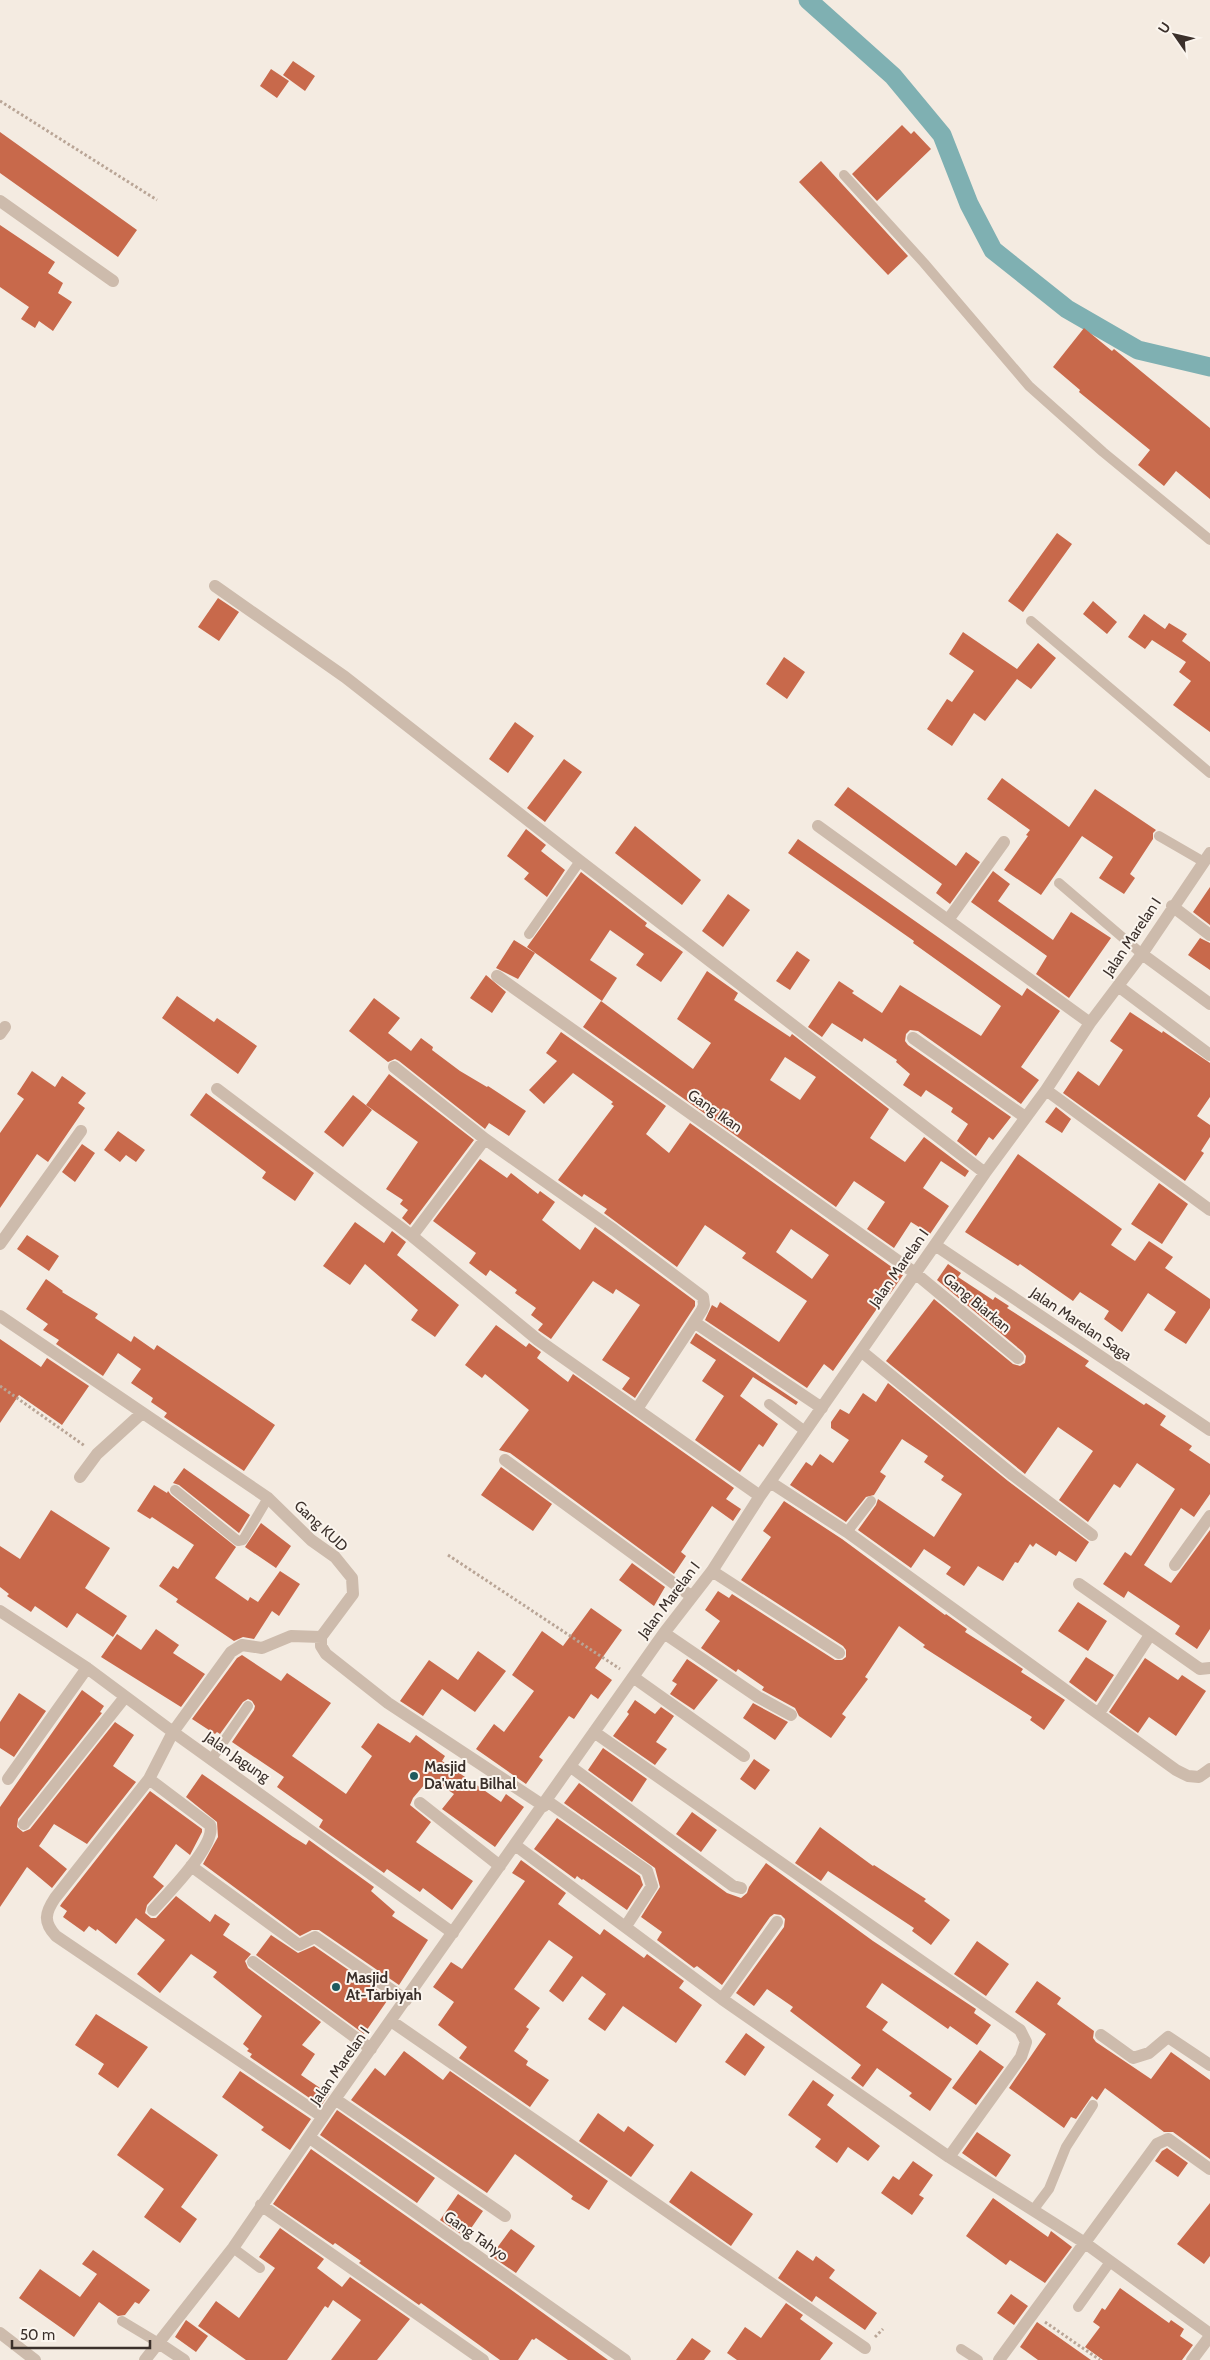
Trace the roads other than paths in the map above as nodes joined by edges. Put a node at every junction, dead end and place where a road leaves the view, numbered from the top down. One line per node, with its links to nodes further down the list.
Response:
1 (844, 175): 4 (lane)
2 (0, 202): 3 (street)
3 (113, 281)
4 (1210, 540)
5 (216, 586): 12 (street)
6 (1032, 621): 7 (lane)
7 (1210, 773)
8 (818, 826): 15 (street)
9 (1159, 836): 11 (lane)
10 (1004, 842): 15 (street)
11 (1207, 857): 14 (street, Jalan Marelan I)
12 (580, 861): 16 (lane); 31 (street)
13 (1059, 883): 18 (lane)
14 (1172, 906): 17 (street); 18 (street, Jalan Marelan I)
15 (948, 920): 22 (street)
16 (530, 934)
17 (1210, 935)
18 (1142, 954): 20 (street, Jalan Marelan I); 21 (street)
19 (496, 976): 36 (street, Gang Ikan)
20 (1118, 986): 22 (street, Jalan Marelan I); 24 (street)
21 (1210, 1004)
22 (1090, 1023): 27 (street, Jalan Marelan I)
23 (913, 1038): 28 (street)
24 (1210, 1055)
25 (394, 1067): 30 (street)
26 (217, 1089): 33 (street)
27 (1046, 1090): 28 (street, Jalan Marelan I); 32 (street)
28 (1026, 1117): 31 (street, Jalan Marelan I)
29 (81, 1131): 34 (street)
30 (485, 1140): 33 (street); 38 (street)
31 (985, 1173): 35 (street, Jalan Marelan I)
32 (1210, 1210)
33 (412, 1236): 43 (street)
34 (0, 1244)
35 (935, 1245): 36 (street, Jalan Marelan I); 45 (street, Jalan Marelan Saga)
36 (915, 1273): 39 (street, Jalan Marelan I); 40 (street, Gang Biarkan)
37 (0, 1316): 44 (street, Gang KUD)
38 (694, 1322): 42 (street); 43 (street)
39 (861, 1352): 42 (street, Jalan Marelan I); 56 (street)
40 (1018, 1358)
41 (769, 1404): 46 (lane)
42 (822, 1408): 46 (street, Jalan Marelan I)
43 (637, 1409): 51 (street)
44 (141, 1414): 48 (street); 52 (street, Gang KUD)
45 (1210, 1430)
46 (805, 1431): 49 (street, Jalan Marelan I)
47 (505, 1460): 60 (street)
48 (80, 1477)
49 (770, 1482): 51 (street, Jalan Marelan I); 55 (street)
50 (175, 1490): 52 (lane)
51 (760, 1496): 58 (street, Jalan Marelan I)
52 (268, 1498): 64 (street, Gang KUD)
53 (871, 1501): 55 (lane)
54 (1210, 1516): 57 (street)
55 (847, 1532): 71 (street)
56 (1092, 1535)
57 (1175, 1565)
58 (712, 1571): 60 (street, Jalan Marelan I); 65 (street)
59 (1079, 1584): 63 (street)
60 (691, 1596): 62 (street, Jalan Marelan I)
61 (0, 1611): 66 (street, Jalan Jagung)
62 (664, 1633): 68 (street, Jalan Marelan I); 72 (street)
63 (1150, 1635): 67 (street); 71 (street)
64 (321, 1637): 73 (street); 82 (street)
65 (839, 1653)
66 (88, 1668): 69 (street, Jalan Jagung); 79 (street)
67 (1210, 1668)
68 (633, 1677): 74 (street, Jalan Marelan I); 75 (street)
69 (125, 1697): 73 (street, Jalan Jagung); 83 (street)
70 (248, 1706): 76 (lane)
71 (1099, 1713): 78 (street)
72 (791, 1715)
73 (172, 1732): 76 (street, Jalan Jagung); 80 (street)
74 (594, 1732): 77 (street, Jalan Marelan I); 103 (street)
75 (744, 1756)
76 (211, 1760): 91 (street, Jalan Jagung)
77 (571, 1767): 82 (street, Jalan Marelan I); 87 (street)
78 (1210, 1769)
79 (8, 1779)
80 (149, 1780): 85 (street); 101 (street)
81 (420, 1803): 86 (street)
82 (545, 1804): 84 (street, Jalan Marelan I); 90 (street)
83 (24, 1824)
84 (515, 1845): 86 (street, Jalan Marelan I); 90 (street)
85 (191, 1866): 88 (street); 94 (street)
86 (500, 1866): 91 (street, Jalan Marelan I)
87 (741, 1888)
88 (153, 1910)
89 (777, 1922): 93 (street)
90 (626, 1926): 93 (street)
91 (453, 1933): 94 (street, Jalan Marelan I)
92 (253, 1962): 97 (street)
93 (722, 1998): 103 (street)
94 (406, 2000): 95 (street, Jalan Marelan I)
95 (391, 2022): 97 (street, Jalan Marelan I); 117 (street)
96 (1101, 2035): 98 (street)
97 (371, 2049): 99 (street, Jalan Marelan I)
98 (1210, 2065)
99 (335, 2099): 101 (street, Jalan Marelan I); 107 (street)
100 (1093, 2105): 106 (lane)
101 (323, 2117): 102 (street, Jalan Marelan I)
102 (310, 2138): 105 (street, Jalan Marelan I); 123 (street, Gang Tahyo)
103 (949, 2158): 106 (street)
104 (1210, 2169): 108 (street)
105 (261, 2206): 109 (street, Jalan Marelan I); 122 (street)
106 (1034, 2208): 108 (street)
107 (506, 2216)
108 (1085, 2243): 110 (street); 125 (street)
109 (233, 2248): 111 (lane); 116 (street, Jalan Marelan I)
110 (1110, 2262): 112 (lane); 115 (street)
111 (260, 2268)
112 (1078, 2308)
113 (122, 2321): 116 (lane)
114 (0, 2333): 119 (street)
115 (1210, 2335): 126 (street)
116 (157, 2342): 120 (street, Jalan Marelan I); 121 (street)
117 (865, 2348)
118 (961, 2349): 124 (lane)
119 (35, 2360)
120 (145, 2360)
121 (184, 2360)
122 (483, 2360)
123 (625, 2360)
124 (978, 2360)
125 (999, 2360)
126 (1192, 2360)

